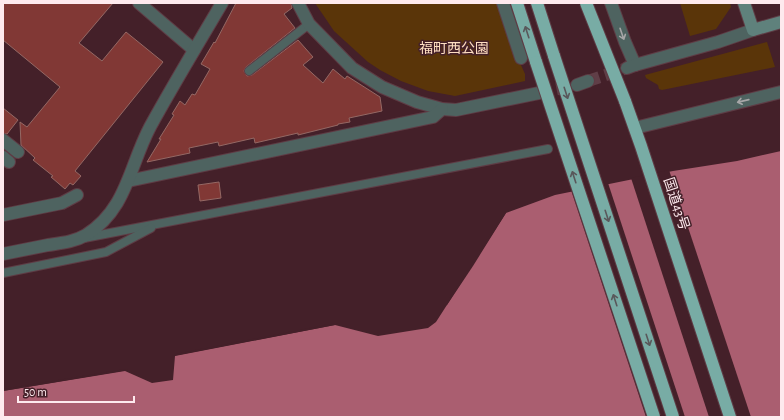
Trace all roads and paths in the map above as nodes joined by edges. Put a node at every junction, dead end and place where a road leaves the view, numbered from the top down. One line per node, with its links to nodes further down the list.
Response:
1 (139, 3): 13 (street)
2 (222, 3): 13 (street)
3 (298, 3): 11 (street)
4 (503, 3): 14 (street)
5 (517, 3): 30 (highway, one-way to 5, bridge)
6 (537, 3): 31 (highway, one-way to 31, bridge)
7 (586, 3): 19 (highway, 国道43号, bridge)
8 (611, 3): 12 (street, one-way to 12)
9 (744, 3): 12 (street)
10 (781, 22): 12 (street)
11 (309, 24): 15 (lane); 18 (street)
12 (753, 30)
13 (194, 50): 23 (street)
14 (521, 58)
15 (250, 71)
16 (781, 92): 19 (street, one-way to 19)
17 (539, 93): 18 (street)
18 (442, 109): 23 (street)
19 (635, 128): 32 (highway, 国道43号)
20 (3, 140): 22 (street)
21 (548, 149): 26 (lane)
22 (18, 152)
23 (128, 181): 27 (street)
24 (77, 195): 25 (street)
25 (3, 215)
26 (157, 225): 27 (lane); 29 (lane)
27 (76, 240): 28 (street)
28 (3, 254)
29 (3, 273)
30 (654, 417)
31 (674, 417)
32 (730, 417)

